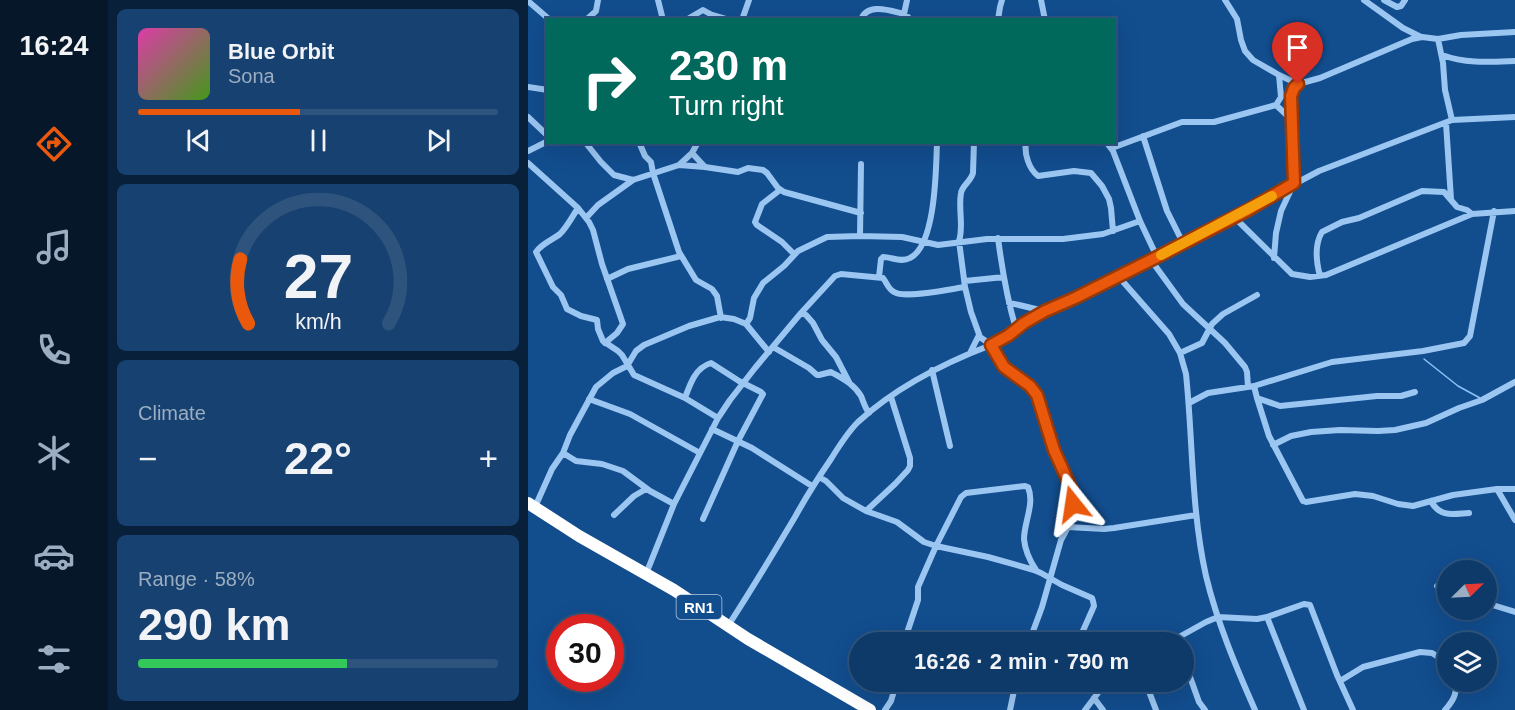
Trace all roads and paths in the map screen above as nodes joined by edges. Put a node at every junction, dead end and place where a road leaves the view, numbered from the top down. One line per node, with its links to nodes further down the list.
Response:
1 (598, 0): 13 (street)
2 (658, 0): 14 (street)
3 (749, 0): 17 (street)
4 (907, 0): 19 (street)
5 (1002, 0): 20 (street)
6 (1041, 0): 21 (street)
7 (1226, 0): 27 (street)
8 (1364, 0): 23 (street)
9 (1384, 0): 10 (street)
10 (1405, 0)
11 (528, 1): 12 (street)
12 (548, 18)
13 (588, 18)
14 (662, 18)
15 (690, 18): 16 (street)
16 (722, 18)
17 (743, 18)
18 (862, 18): 19 (street)
19 (908, 18)
20 (998, 18)
21 (1045, 18)
22 (1515, 32): 24 (street)
23 (1422, 37): 24 (street); 28 (street)
24 (1438, 39): 25 (street)
25 (1442, 55): 26 (street); 35 (street)
26 (1515, 61)
27 (1278, 75): 28 (street); 31 (street)
28 (1298, 84): 34 (street)
29 (528, 87): 30 (street)
30 (546, 90)
31 (1276, 105): 34 (street); 37 (street)
32 (528, 117): 36 (street)
33 (1515, 117): 35 (street)
34 (1292, 120): 55 (street)
35 (1449, 121): 55 (street); 57 (street)
36 (546, 134)
37 (1143, 136): 46 (street); 71 (street)
38 (546, 142): 47 (street)
39 (587, 144): 54 (street)
40 (640, 144): 53 (street)
41 (697, 144): 48 (street)
42 (937, 144): 70 (street)
43 (974, 144): 69 (street)
44 (1026, 144): 66 (street)
45 (1108, 144): 46 (street)
46 (1112, 148): 65 (street)
47 (528, 151)
48 (693, 153): 51 (street); 52 (street)
49 (528, 163): 58 (street)
50 (861, 164): 61 (street)
51 (679, 165): 52 (street); 53 (street)
52 (705, 167): 56 (street)
53 (653, 173): 54 (street); 73 (street)
54 (633, 180): 64 (street)
55 (1294, 183): 63 (street); 75 (street)
56 (780, 190): 61 (street); 72 (street)
57 (1451, 199): 62 (street); 77 (street)
58 (578, 208): 64 (street); 91 (street)
59 (1494, 211): 60 (street); 62 (street); 101 (street)
60 (1515, 211)
61 (861, 213): 67 (street)
62 (1472, 214): 77 (street)
63 (1234, 217): 71 (street); 75 (street)
64 (586, 218): 80 (street)
65 (1140, 221): 66 (street); 74 (street)
66 (1113, 231): 68 (street)
67 (860, 236): 70 (street); 72 (street)
68 (998, 238): 69 (street); 79 (street)
69 (959, 241): 70 (street); 81 (street)
70 (924, 242): 78 (street)
71 (1183, 243): 74 (street)
72 (794, 254): 87 (street)
73 (681, 256): 80 (street); 86 (street)
74 (1154, 258): 76 (street); 89 (street)
75 (1274, 258): 77 (street)
76 (1118, 276): 84 (street); 95 (street)
77 (1320, 276)
78 (879, 277): 81 (street); 85 (street)
79 (1004, 277): 81 (street); 83 (street)
80 (607, 279): 91 (street)
81 (965, 284): 90 (street)
82 (1257, 295): 89 (street)
83 (1009, 303): 84 (street); 88 (street)
84 (1045, 311): 88 (street)
85 (801, 313): 93 (street); 98 (street)
86 (721, 318): 87 (street); 96 (street)
87 (746, 324): 93 (street)
88 (1016, 329): 92 (street)
89 (1209, 329): 95 (street); 101 (street)
90 (979, 335): 92 (street); 94 (street)
91 (605, 343): 96 (street)
92 (991, 345): 94 (street); 130 (street)
93 (771, 350): 98 (street); 100 (street)
94 (970, 353): 97 (street)
95 (1180, 353): 107 (street)
96 (627, 366): 104 (street); 106 (street)
97 (932, 370): 103 (street); 112 (street)
98 (849, 382): 108 (street)
99 (1515, 382): 113 (street)
100 (744, 383): 104 (street); 109 (street); 111 (street)
101 (1251, 386): 105 (street); 107 (street)
102 (1415, 392): 105 (street)
103 (891, 397): 108 (street); 124 (street)
104 (685, 398): 109 (street)
105 (1257, 398): 113 (street)
106 (589, 399): 114 (street); 115 (street)
107 (1189, 403): 127 (street)
108 (870, 413): 116 (street)
109 (718, 418): 110 (street)
110 (712, 429): 111 (street); 115 (street)
111 (738, 441): 117 (street); 128 (street)
112 (950, 446)
113 (1273, 446): 121 (street)
114 (563, 453): 118 (street); 123 (street)
115 (700, 453): 122 (street)
116 (819, 477): 117 (street); 124 (street)
117 (812, 486): 139 (street)
118 (646, 489): 122 (street); 126 (street)
119 (1497, 489): 120 (street); 121 (street); 129 (street)
120 (1515, 489)
121 (1431, 501): 125 (street)
122 (674, 504): 133 (street)
123 (531, 505): 133 (highway, RN1)
124 (866, 511): 131 (street)
125 (1469, 513)
126 (614, 515)
127 (1196, 515): 130 (street); 137 (street)
128 (703, 519)
129 (1515, 520)
130 (1068, 527): 134 (street)
131 (936, 546): 132 (street); 132 (street); 140 (street)
132 (1037, 571): 134 (street)
133 (646, 574): 139 (highway, RN1)
134 (1050, 578): 141 (street); 142 (street)
135 (1497, 606): 136 (street)
136 (1515, 612)
137 (1218, 617): 138 (street); 143 (street); 160 (street)
138 (1267, 617): 145 (street); 161 (street)
139 (728, 626): 153 (highway, RN1)
140 (907, 632)
141 (1033, 632)
142 (1082, 632)
143 (1188, 632)
144 (1437, 656): 145 (street)
145 (1340, 681): 162 (street)
146 (1194, 688): 159 (street)
147 (894, 692): 154 (street)
148 (1013, 692): 155 (street)
149 (1100, 692): 152 (street)
150 (1149, 692): 158 (street)
151 (1456, 692): 163 (street)
152 (1094, 698): 156 (street); 157 (street)
153 (870, 710)
154 (885, 710)
155 (1010, 710)
156 (1085, 710)
157 (1103, 710)
158 (1156, 710)
159 (1206, 710)
160 (1255, 710)
161 (1304, 710)
162 (1353, 710)
163 (1445, 710)

